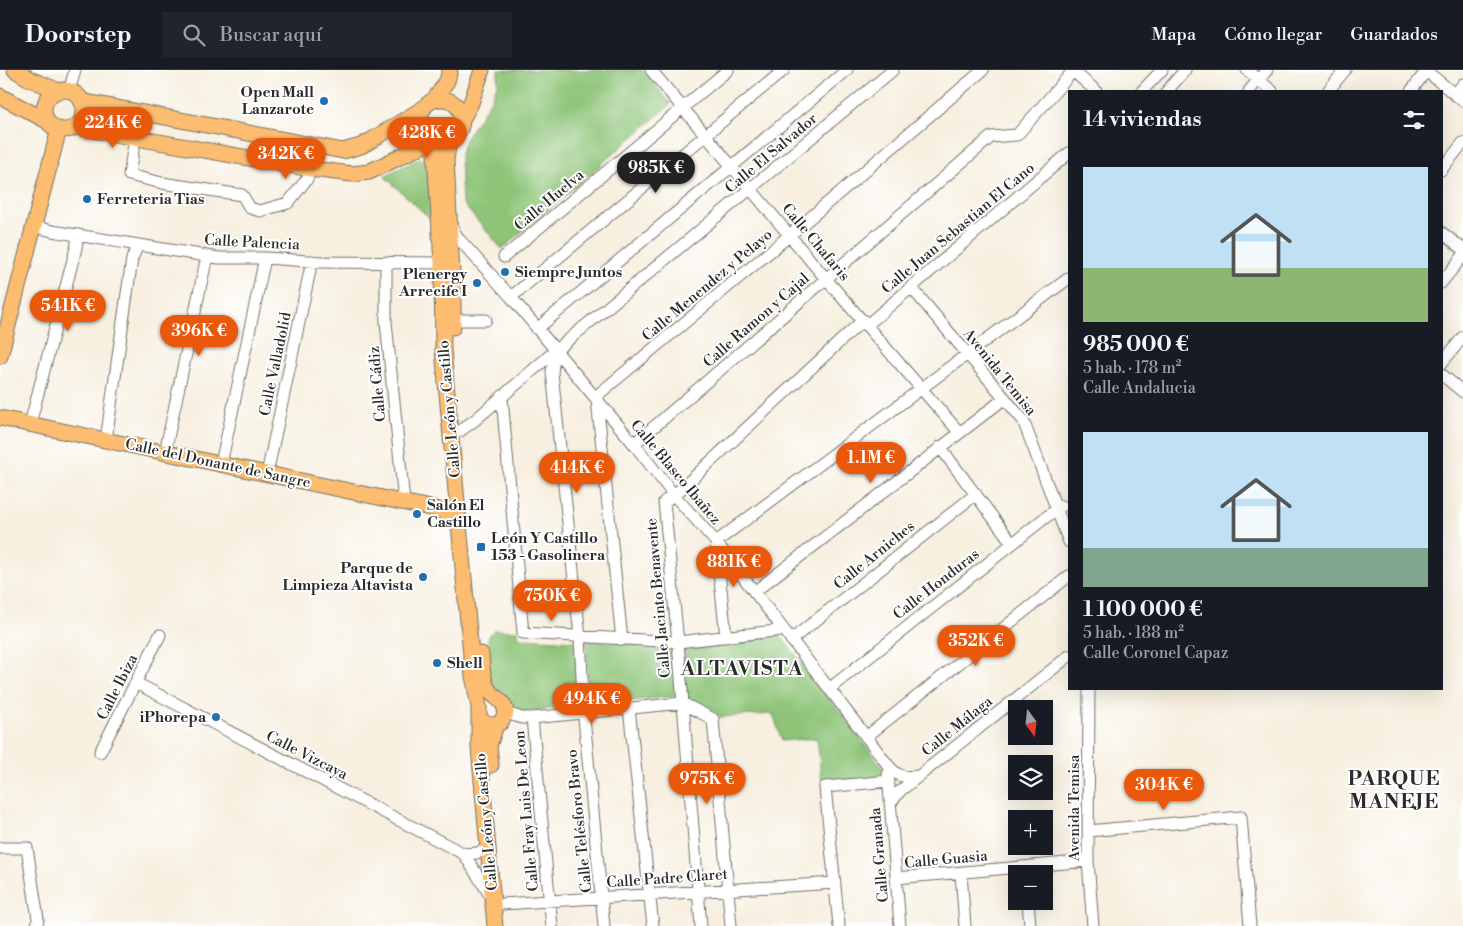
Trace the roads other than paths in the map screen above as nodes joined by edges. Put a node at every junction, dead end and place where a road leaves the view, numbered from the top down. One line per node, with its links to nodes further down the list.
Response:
1 (15, 70): 27 (main road)
2 (75, 70): 27 (street)
3 (450, 70): 31 (main road)
4 (482, 70): 33 (main road)
5 (651, 70): 32 (street, Calle Chafaris)
6 (728, 70): 32 (street, Calle Huelva)
7 (784, 70): 36 (street)
8 (847, 70): 44 (street)
9 (893, 70): 47 (street, Calle El Salvador)
10 (1073, 70): 20 (street); 62 (street, Calle Ramon y Cajal)
11 (1162, 70): 21 (street)
12 (1185, 70): 22 (street)
13 (1247, 70): 18 (street)
14 (1267, 70): 18 (street)
15 (1345, 70): 25 (street)
16 (1426, 70): 26 (street); 29 (street)
17 (976, 72): 52 (street, Calle Menendez y Pelayo)
18 (1259, 80): 23 (street); 24 (street)
19 (1463, 84): 29 (street)
20 (1095, 90)
21 (1143, 90)
22 (1168, 90)
23 (1251, 90)
24 (1271, 90)
25 (1329, 90)
26 (1412, 90)
27 (64, 91): 30 (main road); 34 (main road)
28 (0, 96): 34 (main road)
29 (1459, 98)
30 (81, 101): 31 (main road); 35 (main road)
31 (429, 104): 33 (main road); 39 (main road)
32 (682, 108): 36 (street, Calle Chafaris); 57 (street, Calle Huelva)
33 (462, 119): 38 (main road)
34 (53, 125): 35 (main road); 49 (main road)
35 (75, 127): 37 (main road)
36 (706, 135): 44 (street, Calle Chafaris); 66 (street)
37 (135, 138): 46 (main road); 46 (street)
38 (452, 138): 39 (main road); 48 (main road, Calle León y Castillo)
39 (434, 140): 41 (main road); 43 (main road, Calle León y Castillo)
40 (1463, 143): 45 (street)
41 (408, 151): 43 (main road); 46 (main road)
42 (1068, 154): 65 (street, Calle Juan Sebastian El Cano)
43 (434, 158): 61 (main road, Calle León y Castillo)
44 (730, 166): 47 (street, Calle Chafaris); 70 (street)
45 (1443, 168)
46 (311, 169)
47 (750, 190): 52 (street, Calle Chafaris); 73 (street, Calle El Salvador)
48 (450, 223): 66 (street, Calle Blasco Ibañez); 67 (main road, Calle León y Castillo)
49 (34, 226): 51 (street, Calle Palencia); 71 (main road)
50 (1443, 234): 54 (street)
51 (78, 235): 53 (street, Calle Palencia); 83 (street)
52 (790, 235): 62 (street, Calle Chafaris); 81 (street, Calle Menendez y Pelayo)
53 (138, 245): 55 (street, Calle Palencia); 86 (street)
54 (1463, 249)
55 (207, 256): 58 (street, Calle Palencia); 89 (street)
56 (1463, 256): 64 (street)
57 (504, 257)
58 (265, 258): 59 (street, Calle Palencia); 90 (street)
59 (312, 261): 60 (street, Calle Palencia); 91 (street, Calle Valladolid)
60 (386, 262): 61 (street, Calle Palencia); 95 (street, Calle Cádiz)
61 (442, 263): 94 (main road, Calle León y Castillo)
62 (826, 279): 69 (street, Calle Chafaris); 87 (street, Calle Ramon y Cajal)
63 (1068, 279): 74 (street)
64 (1443, 281)
65 (911, 287): 69 (street, Calle Juan Sebastian El Cano); 74 (street, Avenida Temisa)
66 (511, 297): 70 (street, Calle Blasco Ibañez)
67 (453, 320): 68 (street); 84 (main road, Calle León y Castillo)
68 (486, 320)
69 (865, 323): 77 (street, Calle Chafaris); 92 (street, Calle Juan Sebastian El Cano)
70 (537, 329): 73 (street, Calle Blasco Ibañez)
71 (3, 332)
72 (1463, 337): 75 (street)
73 (555, 351): 79 (street, Calle El Salvador); 81 (street, Calle Blasco Ibañez); 107 (street, Calle Telésforo Bravo)
74 (970, 352): 77 (street); 80 (street, Avenida Temisa); 96 (street, Avenida Temisa)
75 (1443, 362)
76 (1443, 376): 78 (street)
77 (922, 388): 85 (street, Calle Chafaris); 101 (street)
78 (1463, 392)
79 (502, 398): 84 (street, Calle El Salvador); 107 (street)
80 (1005, 398): 85 (street); 96 (street, Avenida Temisa)
81 (597, 400): 87 (street, Calle Blasco Ibañez); 109 (street)
82 (0, 418): 83 (main road, Calle del Donante de Sangre)
83 (30, 424): 86 (main road, Calle del Donante de Sangre)
84 (460, 431): 116 (main road, Calle León y Castillo)
85 (960, 432): 88 (street)
86 (106, 440): 89 (main road, Calle del Donante de Sangre)
87 (634, 444): 92 (street, Calle Blasco Ibañez)
88 (940, 447): 93 (street); 104 (street)
89 (165, 452): 90 (main road, Calle del Donante de Sangre)
90 (221, 464): 91 (main road, Calle del Donante de Sangre)
91 (267, 474): 95 (main road, Calle del Donante de Sangre)
92 (673, 494): 101 (street, Calle Blasco Ibañez); 111 (street, Calle Jacinto Benavente)
93 (976, 494): 102 (street); 110 (street, Calle Arniches)
94 (456, 496): 97 (main road); 99 (main road, Calle León y Castillo)
95 (404, 502): 97 (main road, Calle del Donante de Sangre)
96 (1060, 507): 98 (street, Avenida Temisa); 100 (street, Avenida Temisa); 102 (street, Calle Honduras)
97 (435, 509): 99 (main road, Calle del Donante de Sangre)
98 (1068, 519)
99 (459, 527): 119 (main road, Calle León y Castillo)
100 (1068, 538)
101 (716, 542): 104 (street, Calle Blasco Ibañez); 108 (street)
102 (1012, 543): 114 (street, Calle Honduras)
103 (1068, 577): 123 (street)
104 (754, 592): 105 (street, Calle Blasco Ibañez)
105 (784, 630): 108 (street); 110 (street, Calle Blasco Ibañez)
106 (160, 635): 113 (street, Calle Ibiza)
107 (580, 637): 109 (street); 120 (street, Calle Telésforo Bravo)
108 (726, 637): 111 (street)
109 (622, 640): 111 (street)
110 (791, 640): 114 (street, Calle Blasco Ibañez)
111 (678, 642): 117 (street, Calle Jacinto Benavente)
112 (1068, 657): 126 (street, Calle Málaga)
113 (136, 683): 124 (street, Calle Ibiza); 132 (street, Calle Vizcaya)
114 (829, 689): 123 (street, Calle Blasco Ibañez)
115 (1088, 690): 129 (street, Avenida Temisa)
116 (495, 697): 119 (main road); 122 (main road)
117 (682, 703): 118 (street); 140 (street); 141 (street, Calle Jacinto Benavente)
118 (629, 708): 120 (street); 142 (street)
119 (479, 712): 122 (main road); 131 (main road, Calle León y Castillo)
120 (584, 713): 121 (street); 143 (street, Calle Telésforo Bravo)
121 (532, 718): 122 (street); 145 (street, Calle Fray Luis De Leon)
122 (501, 719): 144 (main road, Calle León y Castillo)
123 (866, 737): 125 (street, Calle Blasco Ibañez)
124 (100, 752)
125 (888, 765): 126 (street, Calle Blasco Ibañez); 127 (street, Calle Granada)
126 (919, 776): 128 (street, Calle Málaga)
127 (889, 781): 128 (street, Calle Granada); 139 (street)
128 (890, 804): 138 (street, Calle Granada)
129 (1088, 830): 133 (street, Avenida Temisa); 160 (street)
130 (0, 848): 147 (street)
131 (483, 851): 132 (street); 135 (street); 144 (main road, Calle León y Castillo)
132 (464, 854): 135 (street)
133 (1088, 861): 134 (street, Calle Guasia); 159 (street, Avenida Temisa)
134 (1053, 867)
135 (474, 869): 144 (street)
136 (1008, 872): 137 (street, Calle Guasia)
137 (960, 873): 138 (street, Calle Guasia); 157 (street)
138 (896, 878): 156 (street, Calle Granada)
139 (835, 883): 140 (street, Calle Padre Claret); 155 (street)
140 (728, 889): 141 (street, Calle Padre Claret); 154 (street)
141 (697, 892): 142 (street, Calle Padre Claret); 153 (street, Calle Jacinto Benavente)
142 (650, 894): 143 (street, Calle Padre Claret); 152 (street)
143 (602, 898): 145 (street, Calle Padre Claret); 151 (street, Calle Telésforo Bravo)
144 (497, 902): 145 (street, Calle Padre Claret); 148 (main road, Calle León y Castillo); 149 (main road, Calle León y Castillo)
145 (549, 902): 150 (street, Calle Fray Luis De Leon)
146 (1029, 910): 158 (street)
147 (37, 926)
148 (495, 926)
149 (503, 926)
150 (552, 926)
151 (604, 926)
152 (653, 926)
153 (701, 926)
154 (731, 926)
155 (838, 926)
156 (900, 926)
157 (965, 926)
158 (1030, 926)
159 (1093, 926)
160 (1250, 926)

